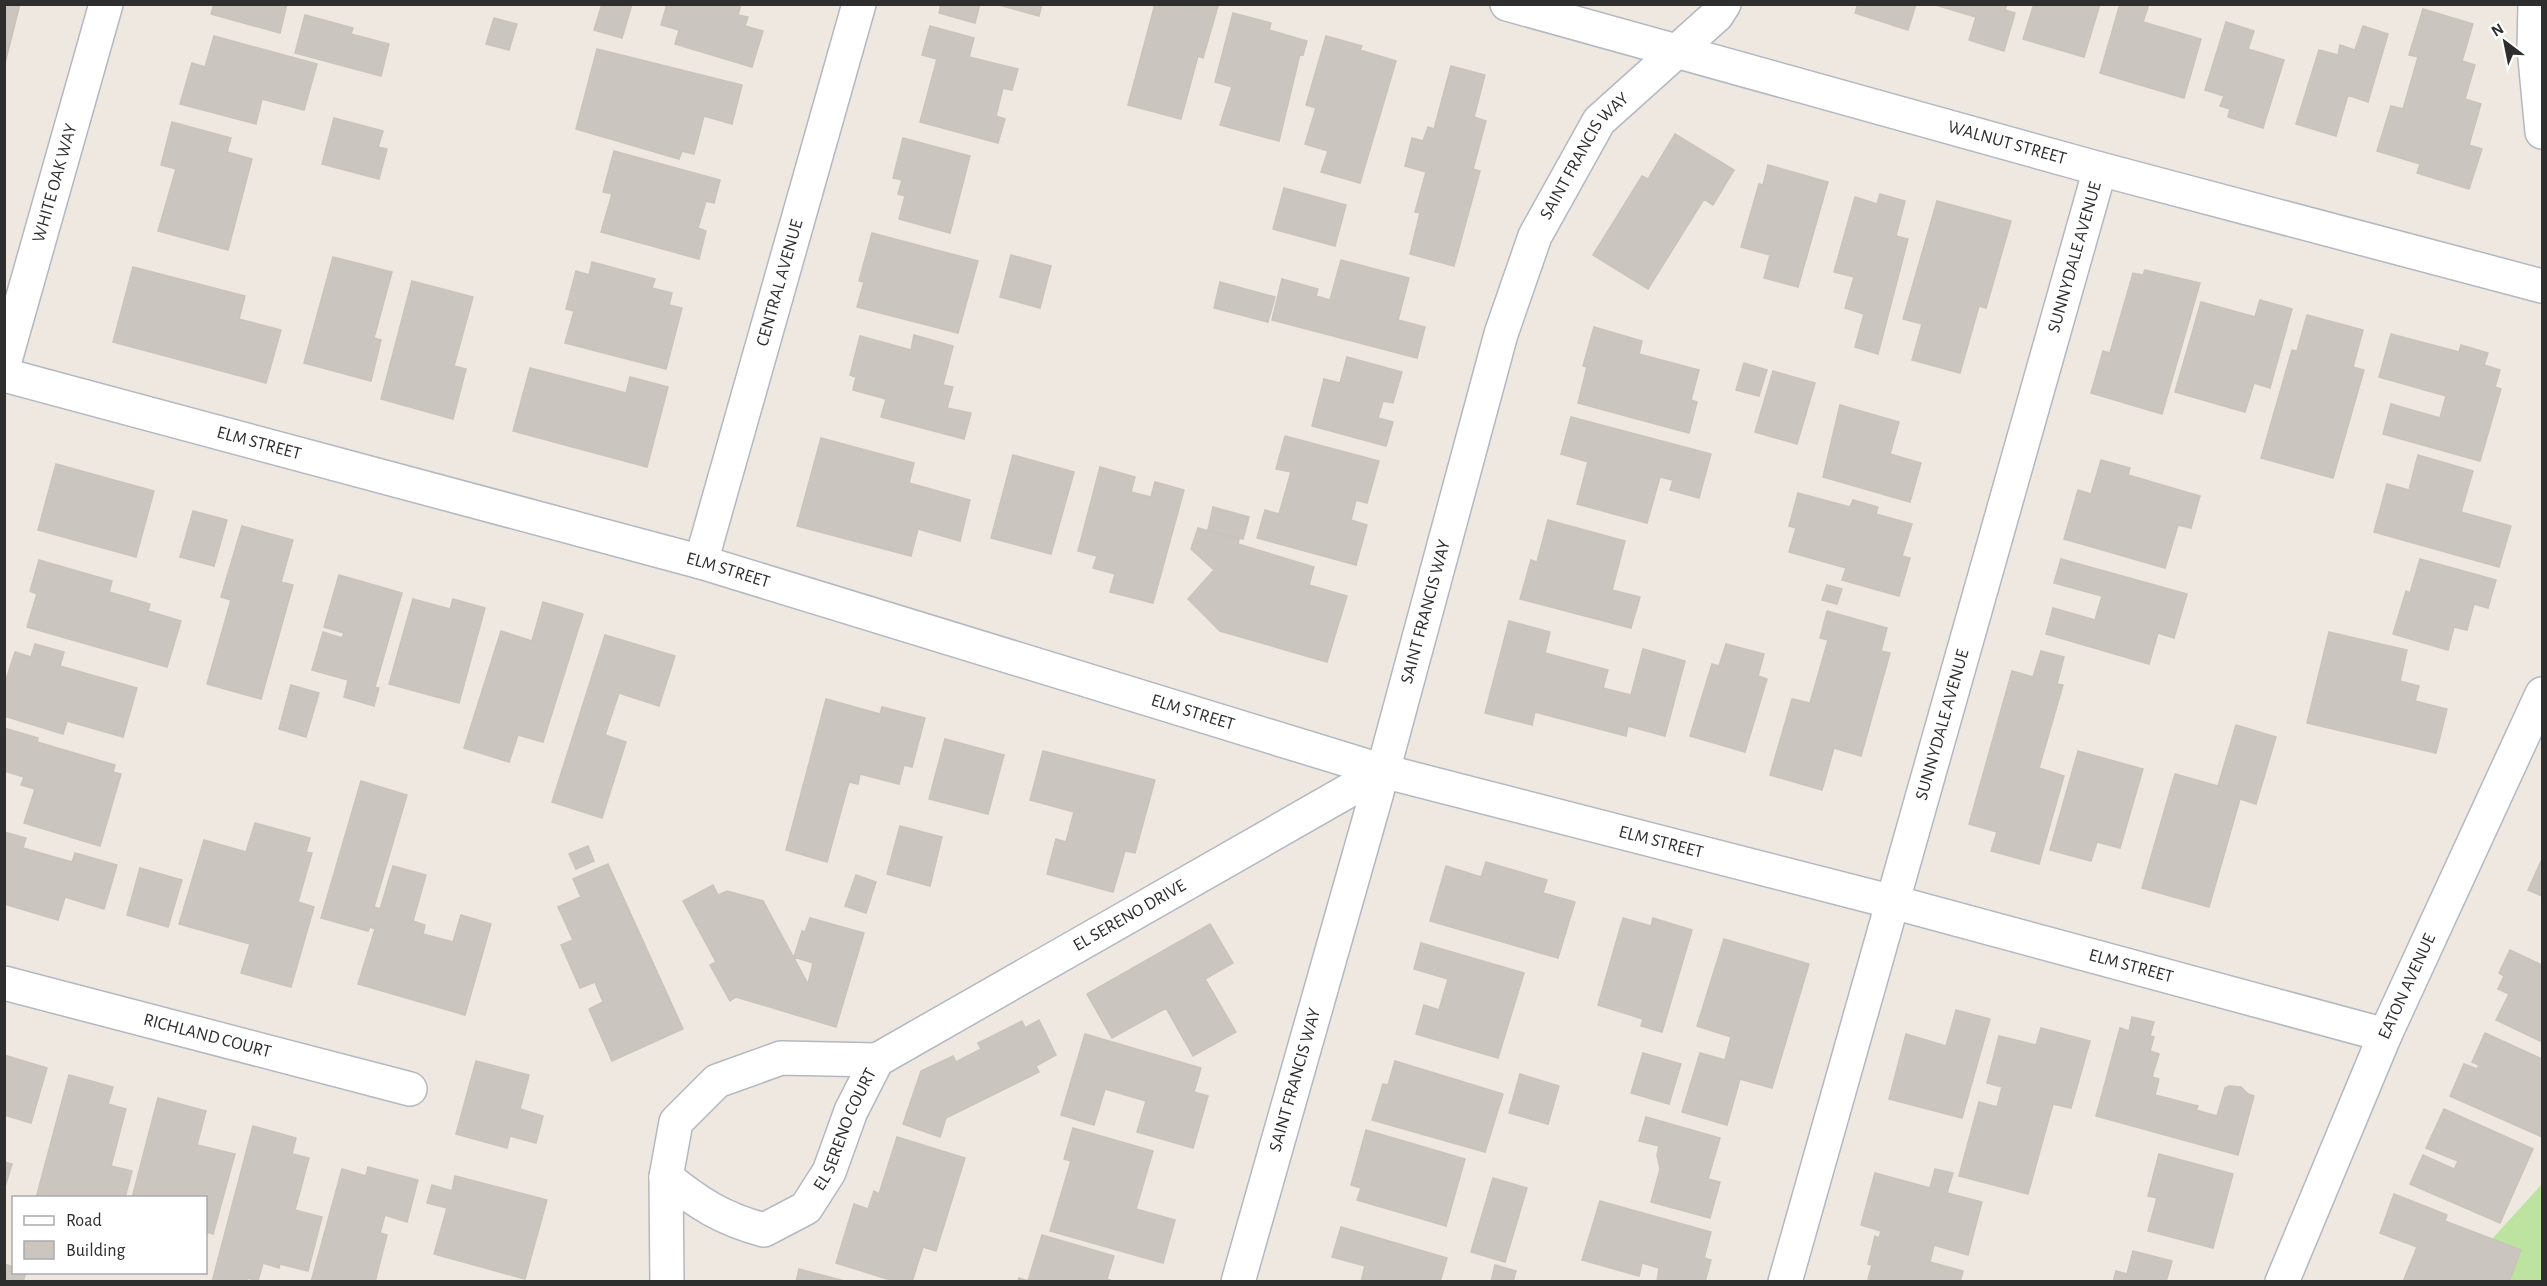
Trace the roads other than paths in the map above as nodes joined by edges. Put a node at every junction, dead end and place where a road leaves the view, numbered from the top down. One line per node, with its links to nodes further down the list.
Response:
1 (106, 4): 10 (street, WHITE OAK WAY)
2 (859, 4): 12 (street, CENTRAL AVENUE)
3 (1507, 4): 6 (street, WALNUT STREET)
4 (1724, 4): 6 (street, SAINT FRANCIS WAY)
5 (2535, 4): 7 (street)
6 (1676, 52): 8 (street, WALNUT STREET); 14 (street, SAINT FRANCIS WAY)
7 (2542, 132)
8 (2100, 169): 9 (street, WALNUT STREET); 15 (street, SUNNYDALE AVENUE)
9 (2542, 285)
10 (4, 364)
11 (4, 375): 12 (street, ELM STREET)
12 (701, 562): 14 (street, ELM STREET)
13 (2542, 694): 17 (street, EATON AVENUE)
14 (1383, 771): 15 (street, ELM STREET); 18 (street, EL SERENO DRIVE); 22 (street, SAINT FRANCIS WAY)
15 (1893, 902): 17 (street, ELM STREET); 23 (street, SUNNYDALE AVENUE)
16 (4, 983): 19 (street, RICHLAND COURT)
17 (2385, 1035): 24 (street, EATON AVENUE)
18 (877, 1060): 20 (street, EL SERENO COURT); 20 (street, EL SERENO COURT)
19 (410, 1089)
20 (666, 1177): 21 (street, EL SERENO COURT)
21 (667, 1281)
22 (1238, 1281)
23 (1785, 1281)
24 (2282, 1281)

